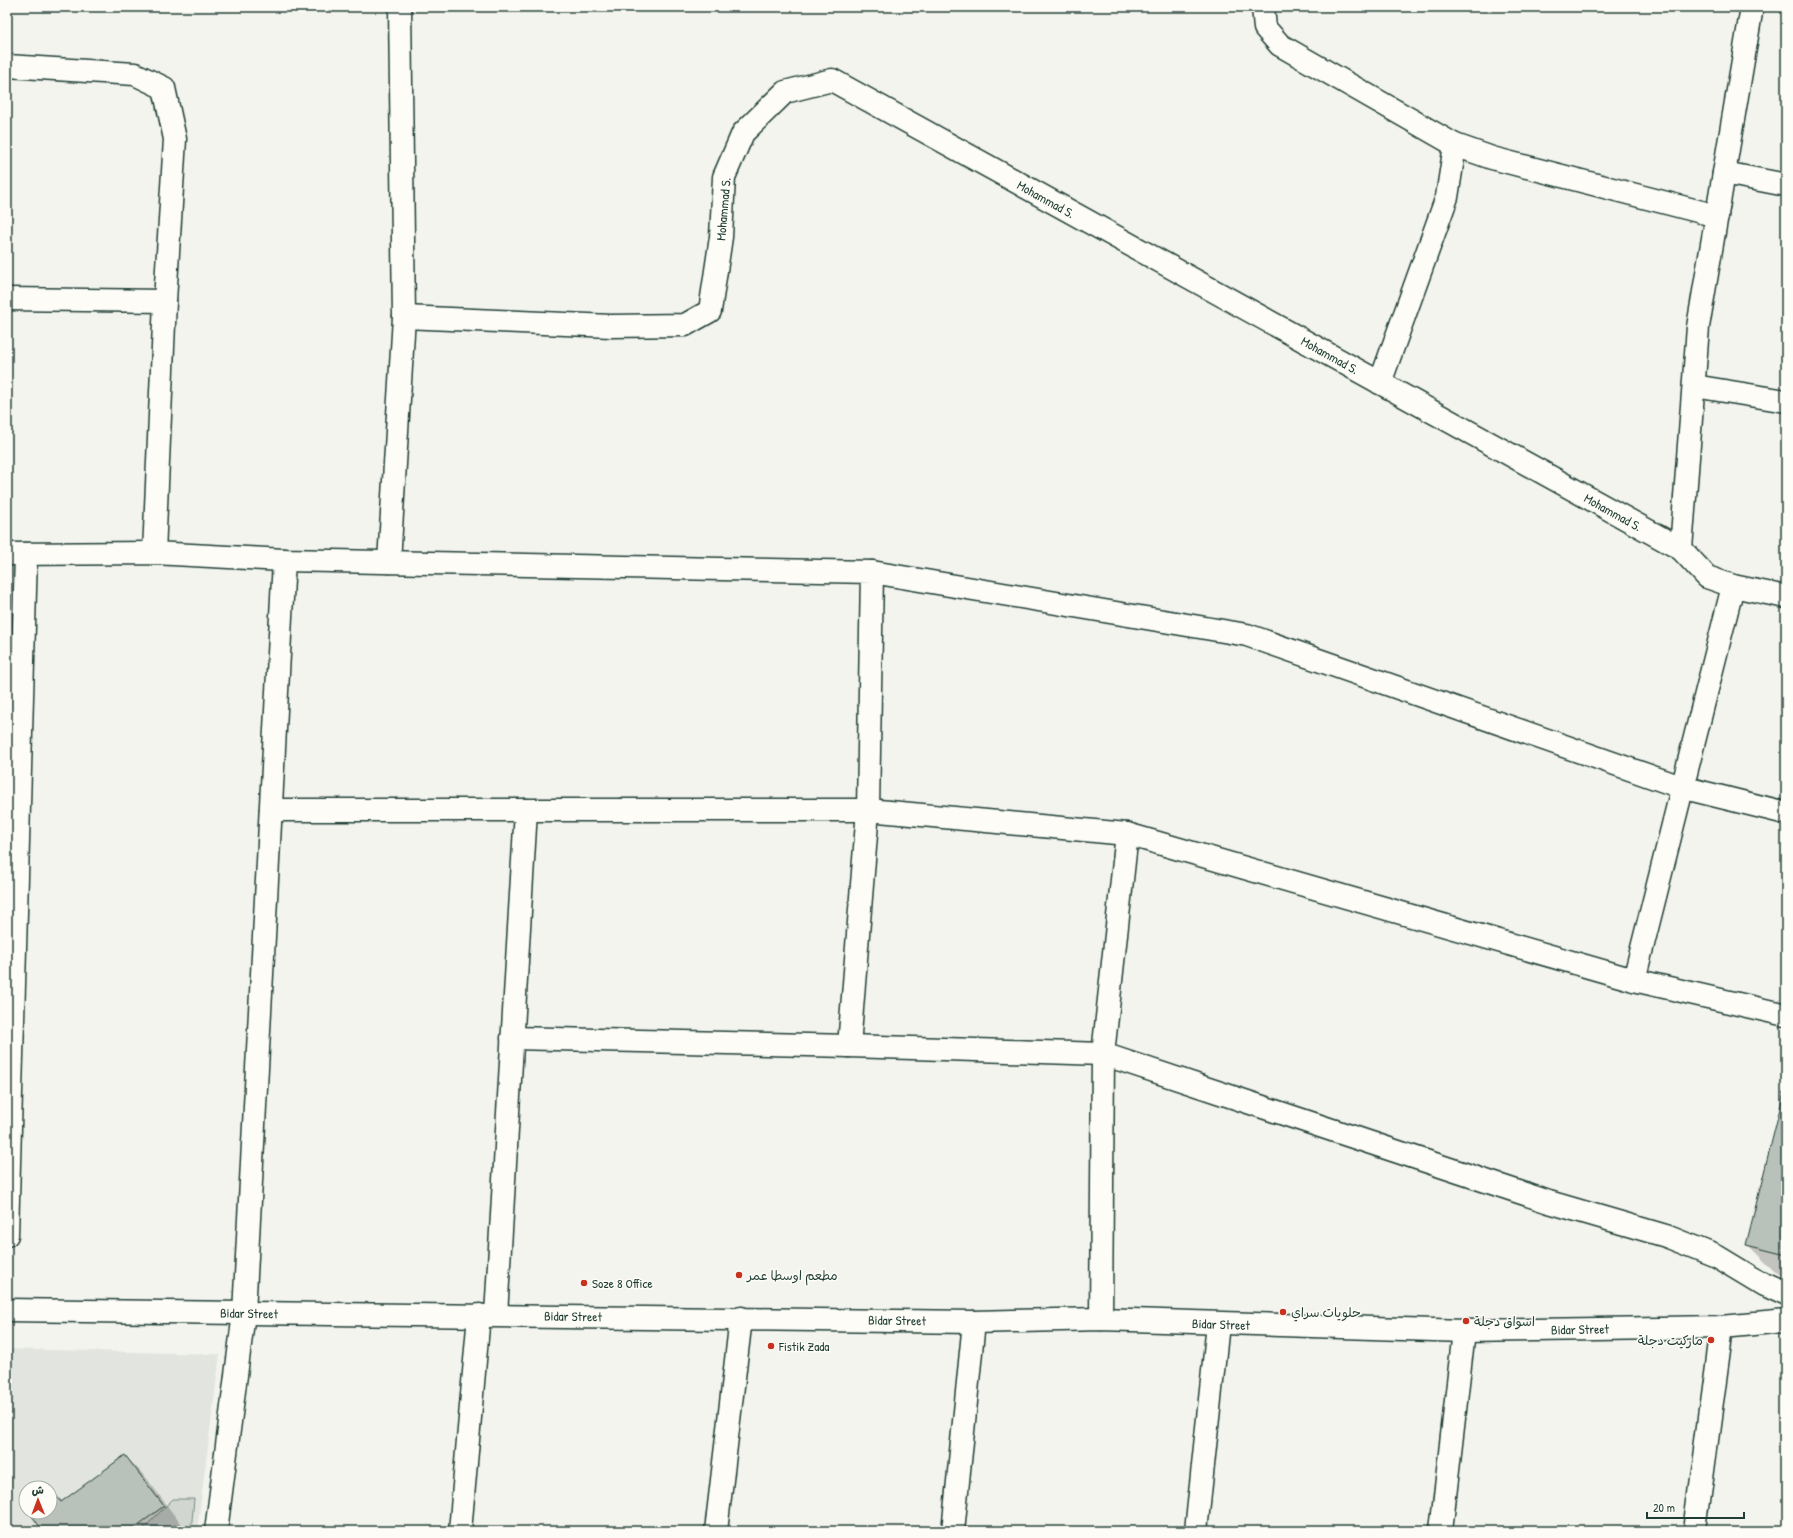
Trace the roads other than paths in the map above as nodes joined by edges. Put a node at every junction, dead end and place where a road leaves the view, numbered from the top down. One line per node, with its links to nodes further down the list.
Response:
1 (400, 7): 11 (street)
2 (1263, 7): 5 (street)
3 (1752, 7): 6 (street)
4 (7, 66): 10 (street)
5 (1455, 145): 8 (street); 12 (street)
6 (1724, 173): 7 (street); 8 (street)
7 (1786, 185)
8 (1717, 216): 13 (street)
9 (7, 299): 10 (street)
10 (165, 301): 16 (street)
11 (404, 317): 12 (street, Mohammad S.); 19 (street)
12 (1380, 383): 15 (street, Mohammad S.)
13 (1694, 386): 14 (street); 15 (street)
14 (1786, 400)
15 (1681, 549): 21 (street, Mohammad S.)
16 (154, 553): 17 (street); 18 (street)
17 (16, 554): 31 (street)
18 (284, 560): 19 (street); 24 (street)
19 (389, 562): 20 (street)
20 (872, 572): 23 (street); 26 (street)
21 (1733, 586): 22 (street, Mohammad S.); 23 (street)
22 (1786, 597)
23 (1681, 787): 27 (street); 29 (street)
24 (271, 810): 25 (street); 38 (street)
25 (526, 810): 26 (street); 32 (street)
26 (868, 810): 28 (street); 33 (street)
27 (1786, 813)
28 (1128, 834): 29 (street); 34 (street)
29 (1634, 980): 30 (street)
30 (1786, 1015)
31 (10, 1035): 35 (street)
32 (512, 1038): 33 (street); 39 (street)
33 (849, 1046): 34 (street)
34 (1103, 1054): 36 (street); 41 (street)
35 (7, 1235)
36 (1786, 1295)
37 (7, 1310): 38 (street, Bidar Street)
38 (244, 1313): 39 (street, Bidar Street); 47 (street)
39 (487, 1315): 40 (street, Bidar Street); 48 (street)
40 (742, 1318): 43 (street, Bidar Street); 49 (street)
41 (1101, 1319): 43 (street, Bidar Street); 44 (street, Bidar Street)
42 (1786, 1321): 45 (street, Bidar Street)
43 (974, 1322): 50 (street)
44 (1218, 1324): 46 (street, Bidar Street); 51 (street)
45 (1722, 1327): 46 (street, Bidar Street); 53 (street)
46 (1464, 1331): 52 (street)
47 (216, 1531)
48 (460, 1531)
49 (716, 1531)
50 (953, 1531)
51 (1196, 1531)
52 (1441, 1531)
53 (1695, 1531)

